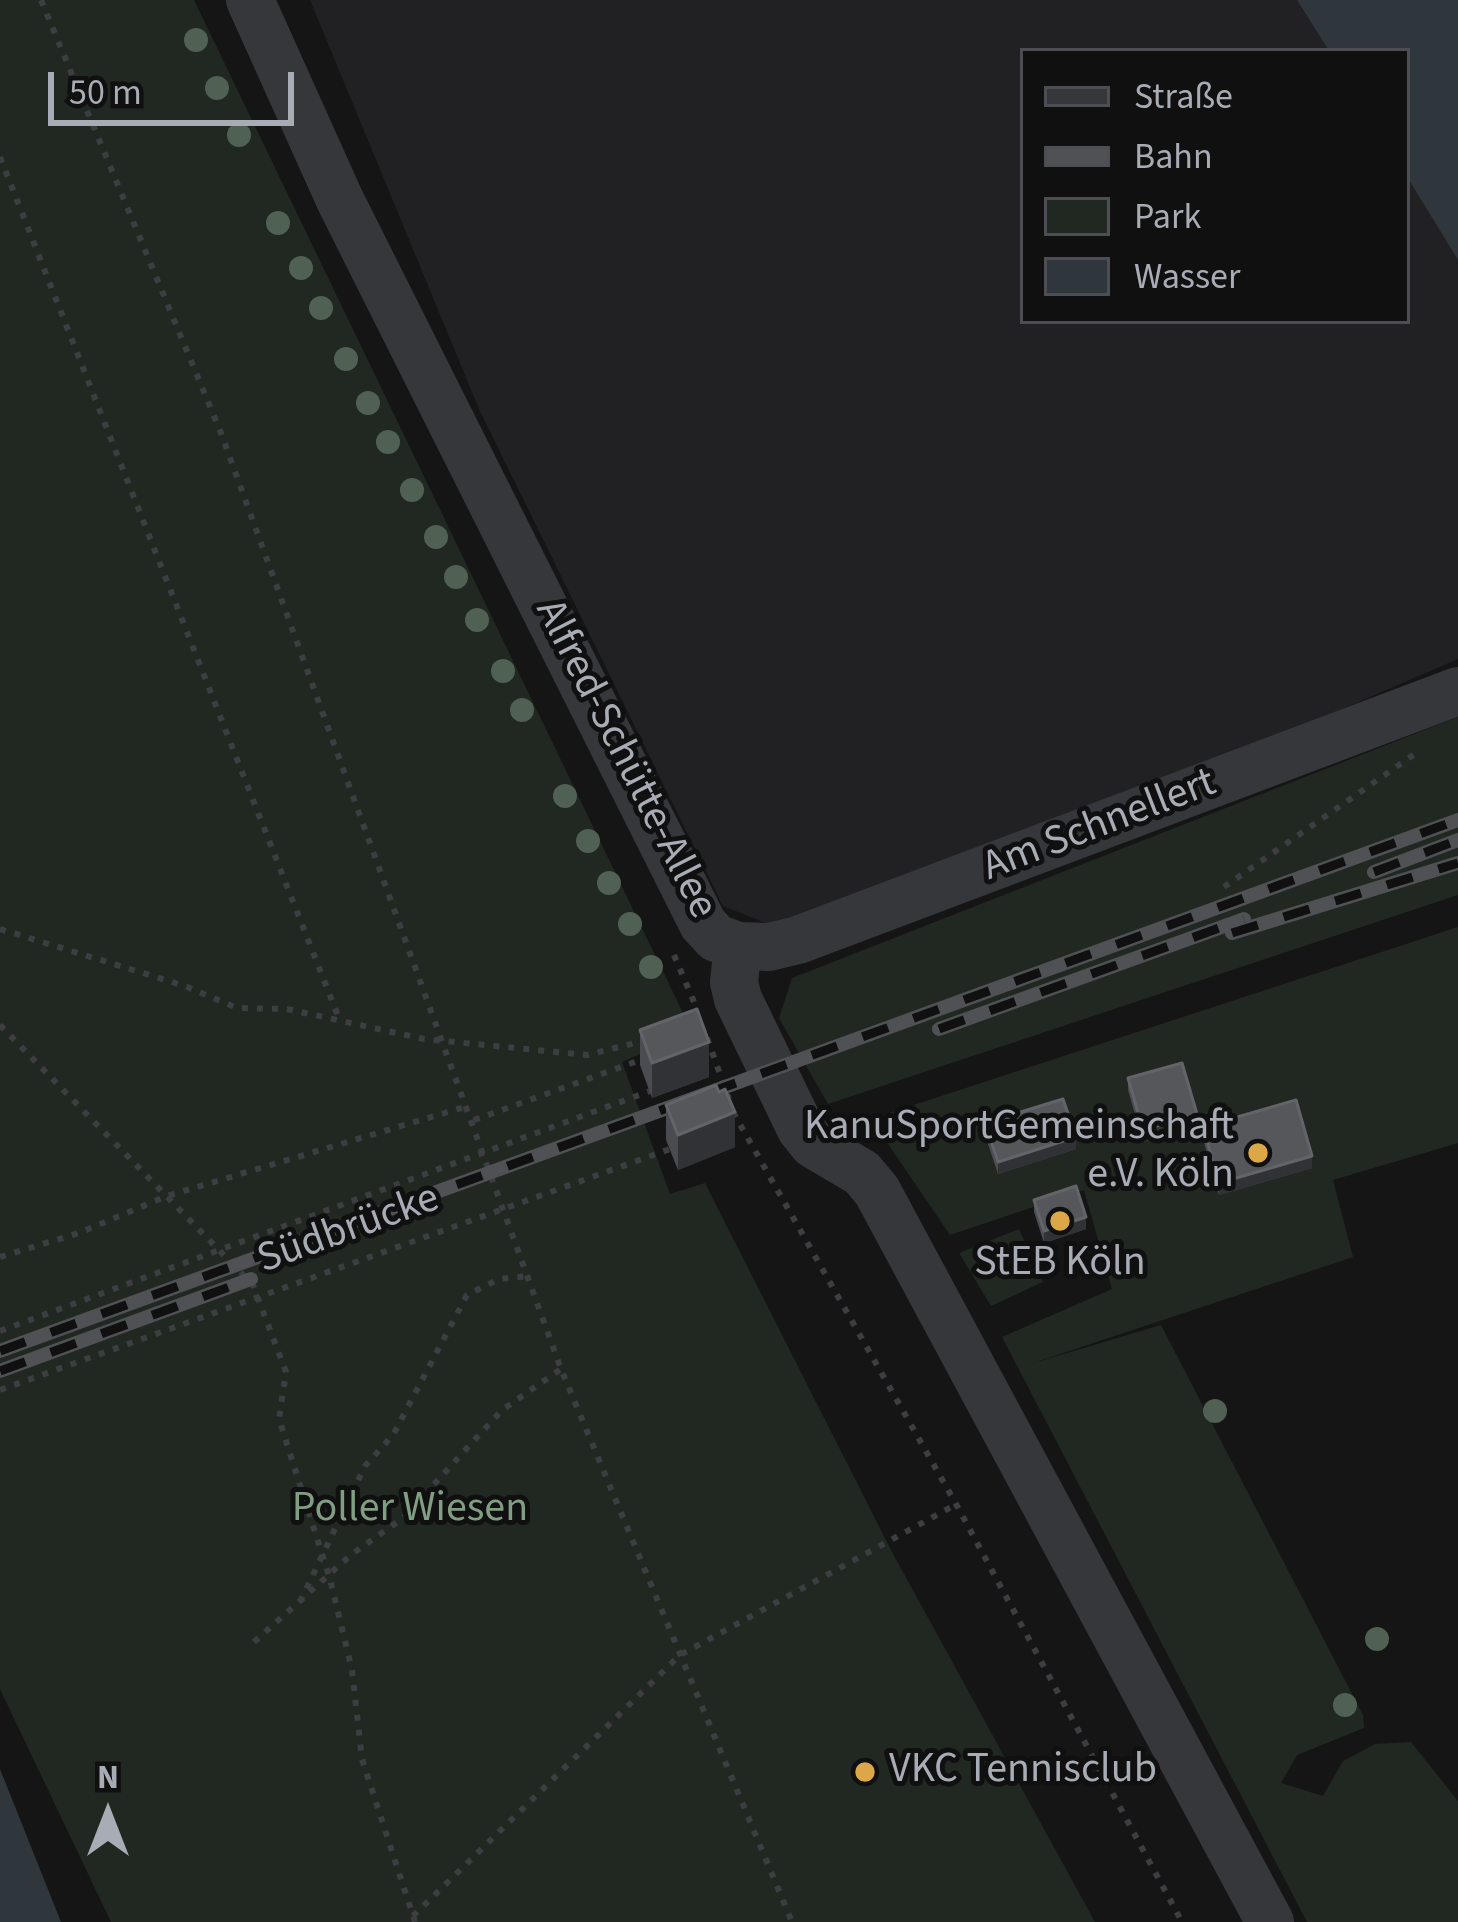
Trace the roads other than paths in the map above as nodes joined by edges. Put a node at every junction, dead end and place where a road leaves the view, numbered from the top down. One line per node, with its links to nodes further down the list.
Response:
1 (250, 0): 3 (street, Alfred-Schütte-Allee)
2 (1440, 699): 3 (street, Am Schnellert)
3 (738, 946): 4 (street, Alfred-Schütte-Allee)
4 (1270, 1922)

